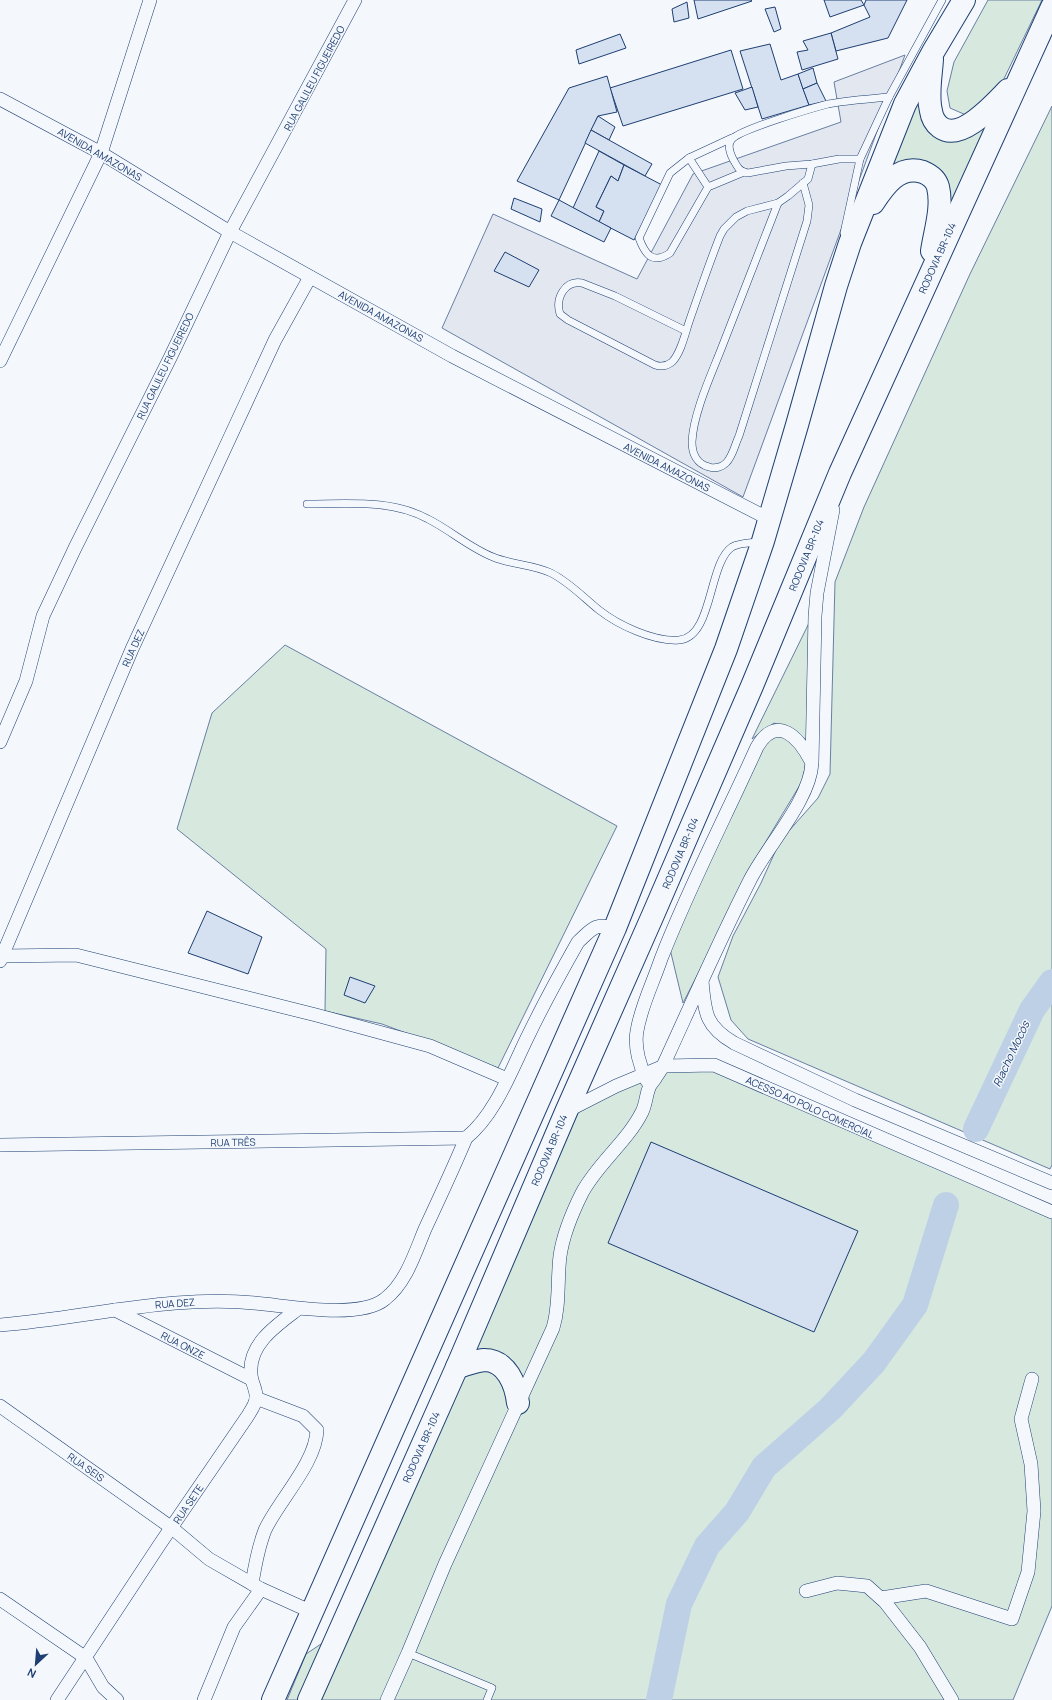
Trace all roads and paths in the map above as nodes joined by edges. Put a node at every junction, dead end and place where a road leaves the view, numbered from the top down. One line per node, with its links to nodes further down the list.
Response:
1 (150, 0): 11 (street)
2 (355, 0): 19 (street, RUA GALILEU FIGUEIREDO)
3 (942, 0): 8 (lane)
4 (964, 0): 6 (highway)
5 (1052, 7): 7 (highway, RODOVIA BR-104)
6 (933, 52): 7 (highway); 20 (highway)
7 (1018, 80): 23 (highway, RODOVIA BR-104)
8 (889, 97): 10 (lane); 13 (lane)
9 (0, 99): 11 (street, AVENIDA AMAZONAS)
10 (732, 138): 12 (lane); 15 (lane)
11 (101, 153): 19 (street, AVENIDA AMAZONAS); 25 (street)
12 (689, 158): 17 (lane); 17 (lane)
13 (860, 159): 14 (lane); 21 (lane)
14 (812, 164): 15 (lane); 16 (lane)
15 (744, 172): 17 (lane)
16 (803, 183): 18 (lane); 18 (lane)
17 (708, 187)
18 (778, 202): 24 (lane)
19 (230, 232): 22 (street, AVENIDA AMAZONAS); 30 (street, RUA GALILEU FIGUEIREDO)
20 (850, 243): 21 (highway); 23 (highway)
21 (840, 273): 28 (highway)
22 (310, 277): 28 (street, AVENIDA AMAZONAS); 33 (street, RUA DEZ)
23 (926, 282): 26 (highway, RODOVIA BR-104)
24 (686, 331): 24 (lane)
25 (0, 362)
26 (840, 473): 31 (street); 39 (highway, RODOVIA BR-104)
27 (306, 504): 29 (lane)
28 (769, 520): 29 (highway)
29 (763, 541): 32 (highway)
30 (0, 742)
31 (812, 763): 34 (street); 36 (street)
32 (615, 928): 37 (street); 58 (highway)
33 (1, 958): 37 (street)
34 (702, 980): 35 (street); 42 (street)
35 (664, 1066): 36 (street, ACESSO AO POLO COMERCIAL); 38 (street); 43 (street, ACESSO AO POLO COMERCIAL)
36 (644, 1074): 38 (street); 39 (street, ACESSO AO POLO COMERCIAL)
37 (507, 1079): 40 (street)
38 (649, 1087): 51 (street)
39 (566, 1112): 47 (highway, RODOVIA BR-104)
40 (466, 1138): 41 (street, RUA TRÊS); 44 (street, RUA DEZ)
41 (0, 1145)
42 (1052, 1183)
43 (1052, 1212)
44 (298, 1309): 45 (street, RUA DEZ); 48 (street)
45 (115, 1310): 46 (street, RUA DEZ); 48 (street, RUA ONZE)
46 (0, 1325)
47 (457, 1367): 51 (highway); 65 (highway, RODOVIA BR-104)
48 (251, 1379): 50 (street)
49 (1032, 1379): 56 (street)
50 (256, 1398): 53 (street, RUA SETE); 54 (street)
51 (518, 1403): 59 (street)
52 (0, 1406): 53 (street, RUA SEIS)
53 (172, 1528): 54 (street, RUA SEIS); 60 (street, RUA SETE)
54 (256, 1586): 58 (street, RUA SEIS); 63 (street)
55 (806, 1591): 56 (street)
56 (881, 1598): 68 (street)
57 (0, 1599): 60 (street)
58 (312, 1612): 64 (highway)
59 (408, 1653): 66 (street); 67 (lane)
60 (86, 1658): 61 (street, RUA SETE); 62 (street)
61 (58, 1700)
62 (117, 1700)
63 (204, 1700)
64 (273, 1700)
65 (309, 1700)
66 (387, 1700)
67 (487, 1700)
68 (952, 1700)

